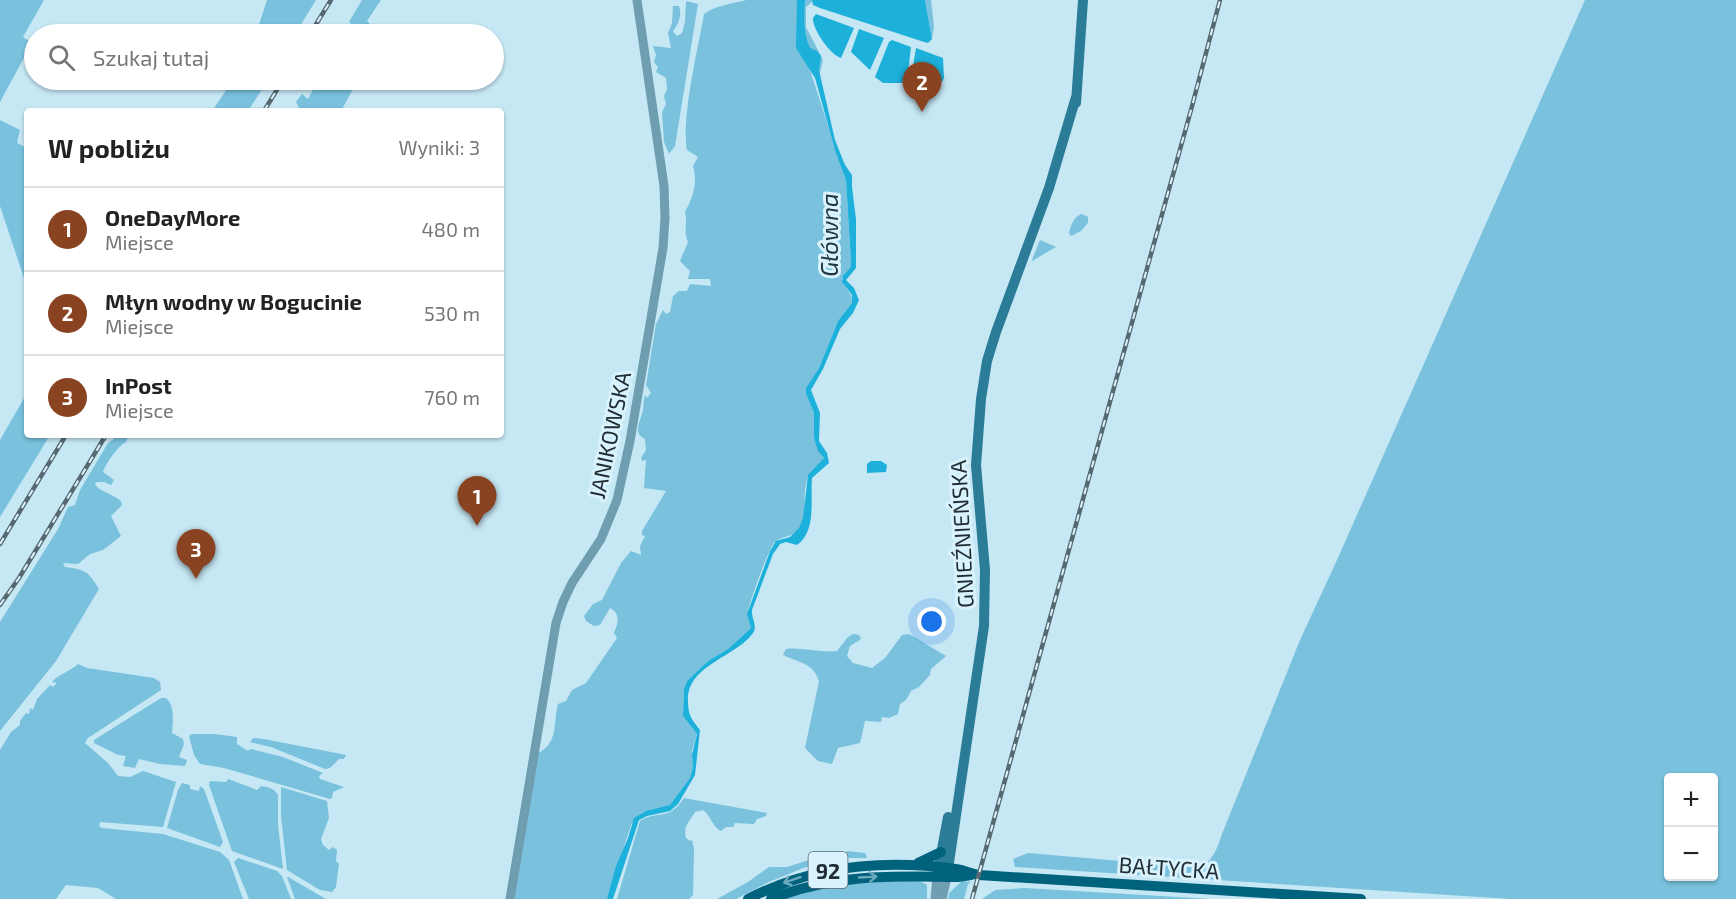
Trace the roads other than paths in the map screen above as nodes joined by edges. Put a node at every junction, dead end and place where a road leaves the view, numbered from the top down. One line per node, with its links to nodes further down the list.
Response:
1 (637, 0): 7 (street, JANIKOWSKA)
2 (1083, 0): 3 (main road, GNIEŹNIEŃSKA)
3 (975, 691): 4 (main road, GNIEŹNIEŃSKA); 6 (main road, GNIEŹNIEŃSKA)
4 (941, 852): 5 (main road); 6 (main road, GNIEŹNIEŃSKA)
5 (912, 865): 6 (main road, BAŁTYCKA / 92); 8 (main road, BAŁTYCKA / 92, one-way to 8)
6 (943, 872): 9 (main road, BAŁTYCKA / 92, one-way to 6); 10 (street, GNIEŹNIEŃSKA); 11 (street, GNIEŹNIEŃSKA); 12 (main road, BAŁTYCKA / 92)
7 (510, 899)
8 (748, 899)
9 (771, 899)
10 (935, 899)
11 (942, 899)
12 (1361, 899)

